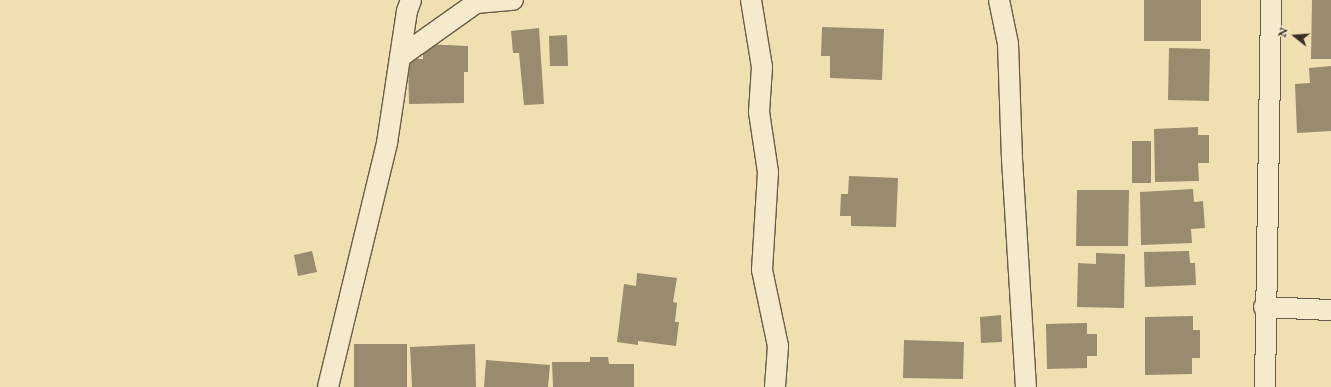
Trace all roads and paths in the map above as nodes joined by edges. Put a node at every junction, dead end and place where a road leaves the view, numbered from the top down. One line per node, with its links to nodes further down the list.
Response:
1 (411, 0): 6 (street)
2 (513, 0): 6 (street)
3 (751, 0): 10 (street)
4 (999, 0): 11 (street)
5 (1271, 0): 7 (street)
6 (400, 57): 9 (street)
7 (1264, 306): 8 (street); 12 (street)
8 (1331, 310)
9 (328, 387)
10 (775, 387)
11 (1026, 387)
12 (1265, 387)

